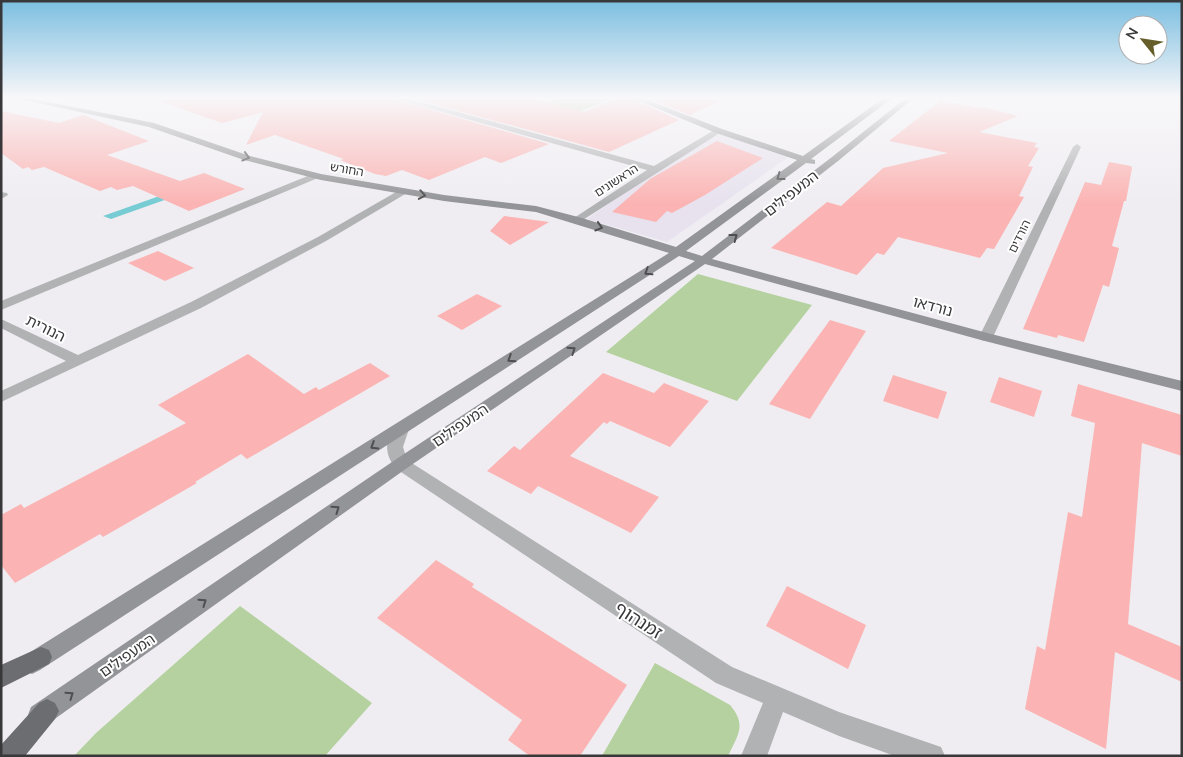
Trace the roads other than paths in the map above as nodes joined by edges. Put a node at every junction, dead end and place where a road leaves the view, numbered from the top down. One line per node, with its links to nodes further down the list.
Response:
1 (169, 132): 11 (street, החורש, one-way to 11)
2 (520, 132): 9 (street)
3 (717, 132): 9 (street, הראשונים)
4 (723, 132): 8 (street)
5 (841, 132): 8 (street, המעפילים)
6 (867, 132): 10 (street, המעפילים)
7 (1077, 147): 18 (street, הורדים)
8 (805, 158): 10 (street); 14 (street, המעפילים, one-way to 14)
9 (655, 170): 13 (street, הראשונים)
10 (815, 174): 15 (street, המעפילים, one-way to 10)
11 (315, 176): 12 (street, החורש); 16 (street)
12 (403, 191): 13 (street, החורש, one-way to 13); 19 (street)
13 (578, 220): 14 (street, החורש, one-way to 14)
14 (678, 251): 15 (street, נורדאו); 22 (street, המעפילים, one-way to 22)
15 (704, 260): 18 (street, נורדאו); 23 (street, המעפילים, one-way to 15)
16 (1, 306)
17 (1, 324): 19 (street, הנורית)
18 (986, 337): 20 (street, נורדאו)
19 (78, 361): 21 (street)
20 (1182, 386)
21 (1, 397)
22 (401, 430): 23 (street); 24 (street, המעפילים, one-way to 24)
23 (401, 464): 27 (street, זמנהוף); 28 (street, המעפילים, one-way to 23)
24 (41, 656): 25 (highway); 26 (street, המעפילים)
25 (1, 677)
26 (1, 682)
27 (777, 698): 31 (street); 32 (street, זמנהוף)
28 (47, 711): 29 (street, המעפילים); 30 (highway)
29 (1, 743)
30 (8, 756)
31 (754, 756)
32 (932, 756)

